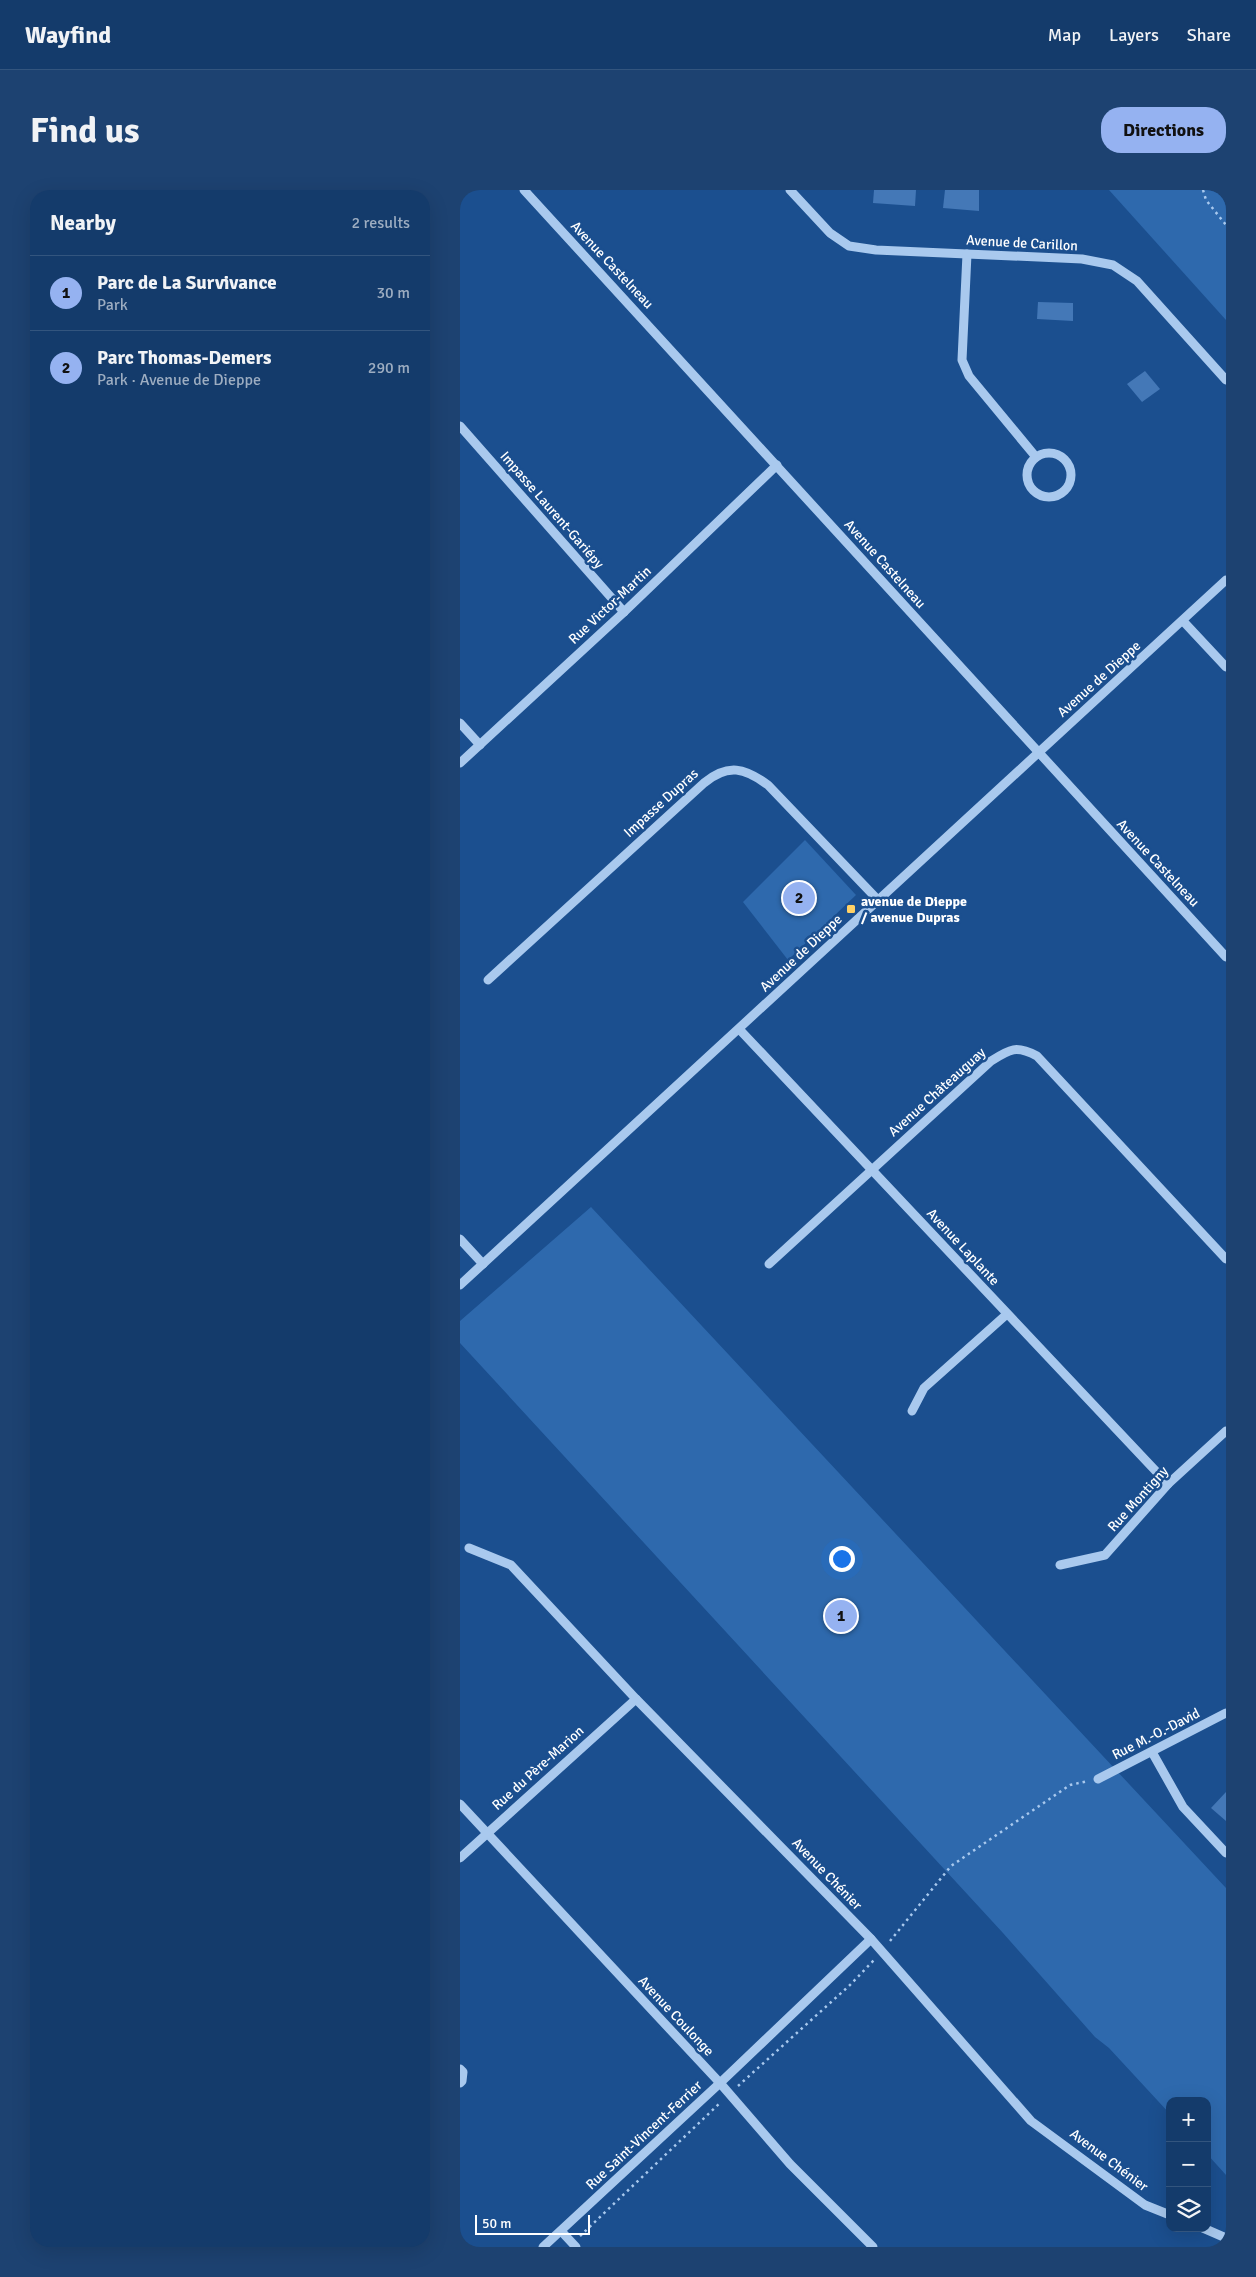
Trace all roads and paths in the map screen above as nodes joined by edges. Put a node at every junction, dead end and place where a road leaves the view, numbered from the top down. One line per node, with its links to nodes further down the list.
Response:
1 (524, 190): 9 (street, Avenue Castelneau)
2 (790, 190): 5 (street, Avenue de Carillon)
3 (1203, 190): 4 (path)
4 (1226, 225)
5 (967, 254): 6 (street, Avenue de Carillon); 8 (street)
6 (1226, 380)
7 (460, 426): 11 (street, Impasse Laurent-Gariépy)
8 (1036, 457): 8 (street)
9 (777, 465): 11 (street, Rue Victor-Martin); 16 (street, Avenue Castelneau)
10 (1226, 580): 12 (street, Avenue de Dieppe)
11 (624, 612): 15 (street, Rue Victor-Martin)
12 (1183, 621): 13 (street); 16 (street, Avenue de Dieppe)
13 (1226, 667)
14 (460, 723): 15 (street)
15 (480, 745): 17 (street, Rue Victor-Martin)
16 (1039, 753): 18 (street, Avenue de Dieppe); 19 (street, Avenue Castelneau)
17 (460, 762)
18 (878, 900): 20 (street, Impasse Dupras); 21 (street, Avenue de Dieppe)
19 (1226, 957)
20 (488, 980)
21 (738, 1029): 22 (street, Avenue Laplante); 25 (street, Avenue de Dieppe)
22 (871, 1170): 24 (street, Avenue Châteauguay); 26 (street, Avenue Châteauguay); 28 (street, Avenue Laplante)
23 (460, 1239): 25 (street)
24 (1226, 1259)
25 (483, 1264): 27 (street, Avenue de Dieppe)
26 (769, 1264)
27 (460, 1285)
28 (1007, 1314): 29 (street); 31 (street, Avenue Laplante)
29 (912, 1411)
30 (1226, 1431): 31 (street, Rue Montigny)
31 (1168, 1484): 33 (street, Rue Montigny)
32 (469, 1548): 34 (street, Avenue Chénier)
33 (1060, 1566)
34 (636, 1699): 39 (street, Rue du Père-Marion); 42 (street, Avenue Chénier)
35 (1226, 1713): 36 (street, Rue M.-O.-David)
36 (1152, 1752): 37 (street, Rue M.-O.-David); 40 (street)
37 (1098, 1779): 43 (path)
38 (460, 1804): 39 (street, Avenue Coulonge)
39 (487, 1833): 41 (street, Rue du Père-Marion); 46 (street, Avenue Coulonge)
40 (1226, 1854)
41 (460, 1858)
42 (871, 1939): 43 (street, Avenue Chénier); 46 (street, Rue Saint-Vincent-Ferrier)
43 (882, 1951): 47 (path); 48 (street, Avenue Chénier)
44 (460, 2069): 45 (street)
45 (460, 2083)
46 (720, 2083): 47 (street, Avenue Coulonge); 49 (street, Rue Saint-Vincent-Ferrier)
47 (729, 2094): 52 (path); 54 (street, Avenue Coulonge)
48 (1166, 2213)
49 (561, 2231): 52 (street); 53 (street, Rue Saint-Vincent-Ferrier)
50 (1211, 2231): 51 (street)
51 (1226, 2238)
52 (574, 2245)
53 (543, 2247)
54 (873, 2247)

